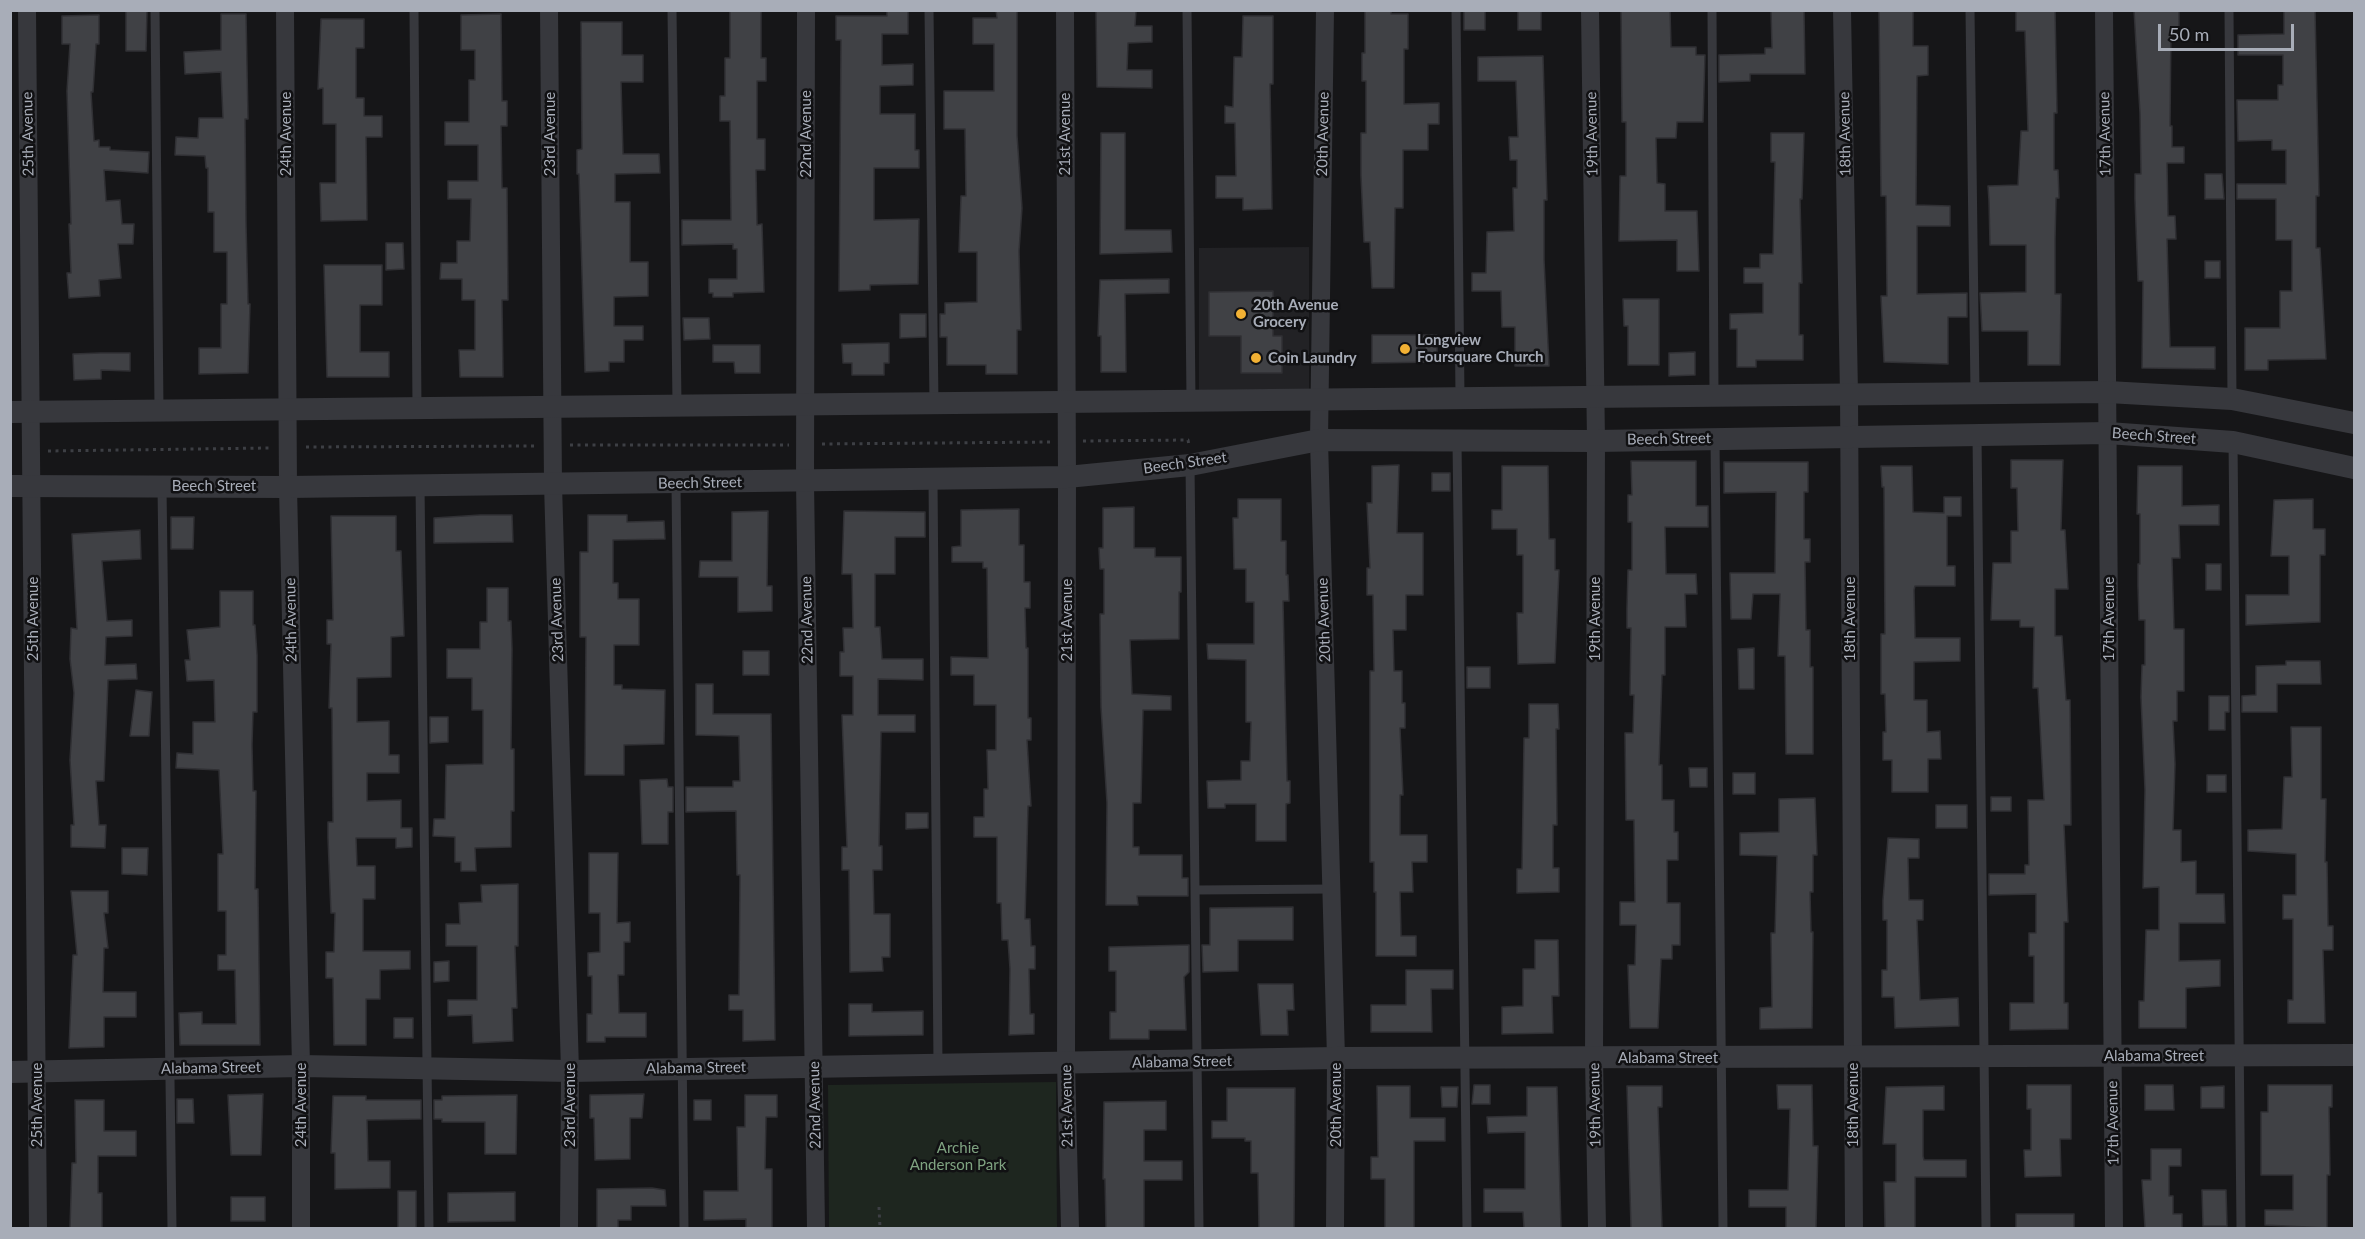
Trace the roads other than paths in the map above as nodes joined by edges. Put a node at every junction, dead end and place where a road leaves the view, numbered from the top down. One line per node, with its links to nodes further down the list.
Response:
1 (27, 10): 36 (street, 25th Avenue)
2 (155, 10): 35 (lane)
3 (285, 10): 34 (street, 24th Avenue)
4 (414, 10): 33 (lane)
5 (549, 10): 32 (street, 23rd Avenue)
6 (672, 10): 31 (lane)
7 (806, 10): 30 (street, 22nd Avenue)
8 (929, 10): 29 (lane)
9 (1065, 10): 28 (street, 21st Avenue)
10 (1187, 10): 27 (lane)
11 (1325, 10): 25 (street, 20th Avenue)
12 (1456, 10): 24 (lane)
13 (1590, 10): 23 (street, 19th Avenue)
14 (1712, 10): 22 (lane)
15 (1842, 10): 21 (street, 18th Avenue)
16 (1970, 10): 20 (lane)
17 (2104, 10): 19 (street, 17th Avenue)
18 (2229, 10): 26 (lane)
19 (2108, 392): 20 (street); 26 (street); 38 (street, 17th Avenue)
20 (1976, 393): 21 (street)
21 (1849, 394): 22 (street); 40 (street, 18th Avenue)
22 (1714, 395): 23 (street)
23 (1595, 396): 24 (street); 44 (street, 19th Avenue)
24 (1460, 397): 25 (street)
25 (1319, 398): 27 (street); 42 (street, 20th Avenue)
26 (2232, 399): 37 (street)
27 (1191, 400): 28 (street)
28 (1067, 402): 29 (street); 48 (street, 21st Avenue)
29 (934, 403): 30 (street)
30 (807, 404): 31 (street); 50 (street, 22nd Avenue)
31 (677, 405): 32 (street)
32 (551, 406): 33 (street); 52 (street, 23rd Avenue)
33 (417, 409): 34 (street)
34 (288, 410): 35 (street); 56 (street, 24th Avenue)
35 (159, 411): 36 (street)
36 (20, 412): 54 (street, 25th Avenue)
37 (2355, 423)
38 (2108, 433): 39 (street, Beech Street); 45 (street, Beech Street); 62 (street, 17th Avenue)
39 (1977, 435): 40 (street, Beech Street); 61 (lane)
40 (1849, 436): 41 (street, Beech Street); 63 (street, 18th Avenue)
41 (1715, 439): 44 (street, Beech Street); 67 (lane)
42 (1319, 440): 43 (street, Beech Street); 46 (street, Beech Street); 57 (street, 20th Avenue)
43 (1457, 440): 44 (street, Beech Street); 65 (lane)
44 (1596, 441): 66 (street, 19th Avenue)
45 (2233, 442): 47 (street, Beech Street); 59 (lane)
46 (1190, 465): 48 (street, Beech Street); 58 (lane)
47 (2355, 468)
48 (1067, 477): 49 (street, Beech Street); 69 (street, 21st Avenue)
49 (933, 480): 50 (street, Beech Street); 71 (lane)
50 (805, 482): 51 (street, Beech Street); 70 (street, 22nd Avenue)
51 (676, 483): 52 (street, Beech Street); 74 (lane)
52 (553, 484): 53 (street, Beech Street); 76 (street, 23rd Avenue)
53 (420, 485): 56 (street, Beech Street); 73 (lane)
54 (21, 486): 55 (street, Beech Street); 78 (street, 25th Avenue)
55 (162, 486): 56 (street, Beech Street); 75 (lane)
56 (288, 487): 72 (street, 24th Avenue)
57 (1332, 889): 58 (lane); 64 (street, 20th Avenue)
58 (1196, 890): 68 (lane)
59 (2239, 1055): 60 (street, Alabama Street); 62 (street, Alabama Street); 95 (lane)
60 (2355, 1055)
61 (1984, 1056): 62 (street, Alabama Street); 63 (street, Alabama Street); 93 (lane)
62 (2112, 1056): 94 (street, 17th Avenue)
63 (1852, 1057): 67 (street, Alabama Street); 92 (street, 18th Avenue)
64 (1336, 1058): 65 (street, Alabama Street); 68 (street, Alabama Street); 88 (street, 20th Avenue)
65 (1466, 1058): 66 (street, Alabama Street); 89 (lane)
66 (1594, 1058): 67 (street, Alabama Street); 90 (street, 19th Avenue)
67 (1720, 1058): 91 (lane)
68 (1198, 1062): 69 (street, Alabama Street); 87 (lane)
69 (1066, 1063): 71 (street, Alabama Street); 86 (street, 21st Avenue)
70 (815, 1065): 71 (street, Alabama Street); 74 (street, Alabama Street); 85 (street, 22nd Avenue)
71 (938, 1065)
72 (301, 1066): 73 (street, Alabama Street); 75 (street, Alabama Street); 81 (street, 24th Avenue)
73 (429, 1068): 76 (street, Alabama Street); 82 (lane)
74 (683, 1068): 76 (street, Alabama Street); 84 (lane)
75 (171, 1069): 78 (street, Alabama Street); 80 (lane)
76 (570, 1071): 83 (street, 23rd Avenue)
77 (10, 1072): 78 (street, Alabama Street)
78 (37, 1072): 79 (street, 25th Avenue)
79 (38, 1228)
80 (172, 1228)
81 (301, 1228)
82 (429, 1228)
83 (569, 1228)
84 (684, 1228)
85 (816, 1228)
86 (1070, 1228)
87 (1199, 1228)
88 (1335, 1228)
89 (1467, 1228)
90 (1597, 1228)
91 (1723, 1228)
92 (1854, 1228)
93 (1986, 1228)
94 (2114, 1228)
95 (2241, 1228)

